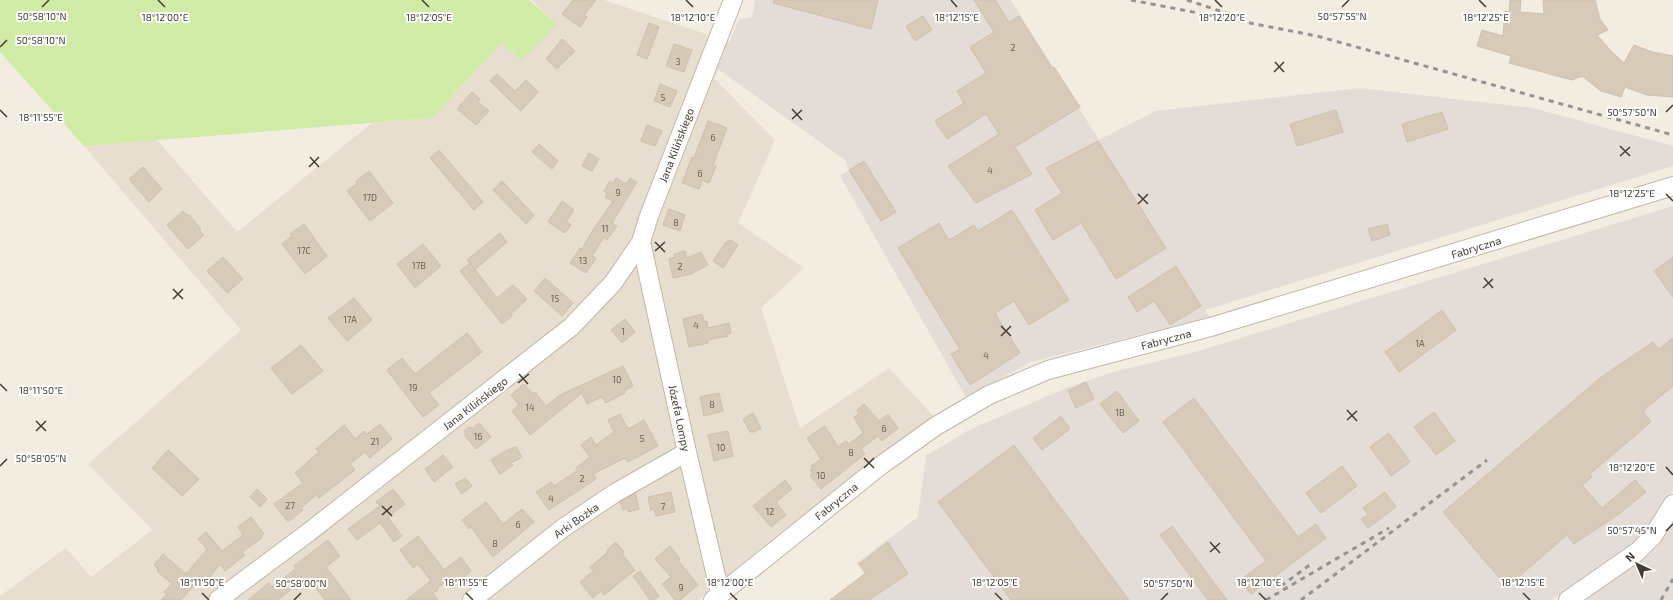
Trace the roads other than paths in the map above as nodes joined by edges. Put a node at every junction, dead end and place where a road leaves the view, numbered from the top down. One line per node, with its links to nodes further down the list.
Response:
1 (733, 0): 3 (street, Jana Kilińskiego)
2 (1673, 186): 6 (street, Fabryczna)
3 (641, 242): 4 (street, Józefa Lompy); 7 (street, Jana Kilińskiego)
4 (687, 452): 6 (street, Józefa Lompy); 8 (street, Arki Bożka)
5 (1673, 504): 9 (street)
6 (717, 597)
7 (218, 600)
8 (472, 600)
9 (1568, 600)

